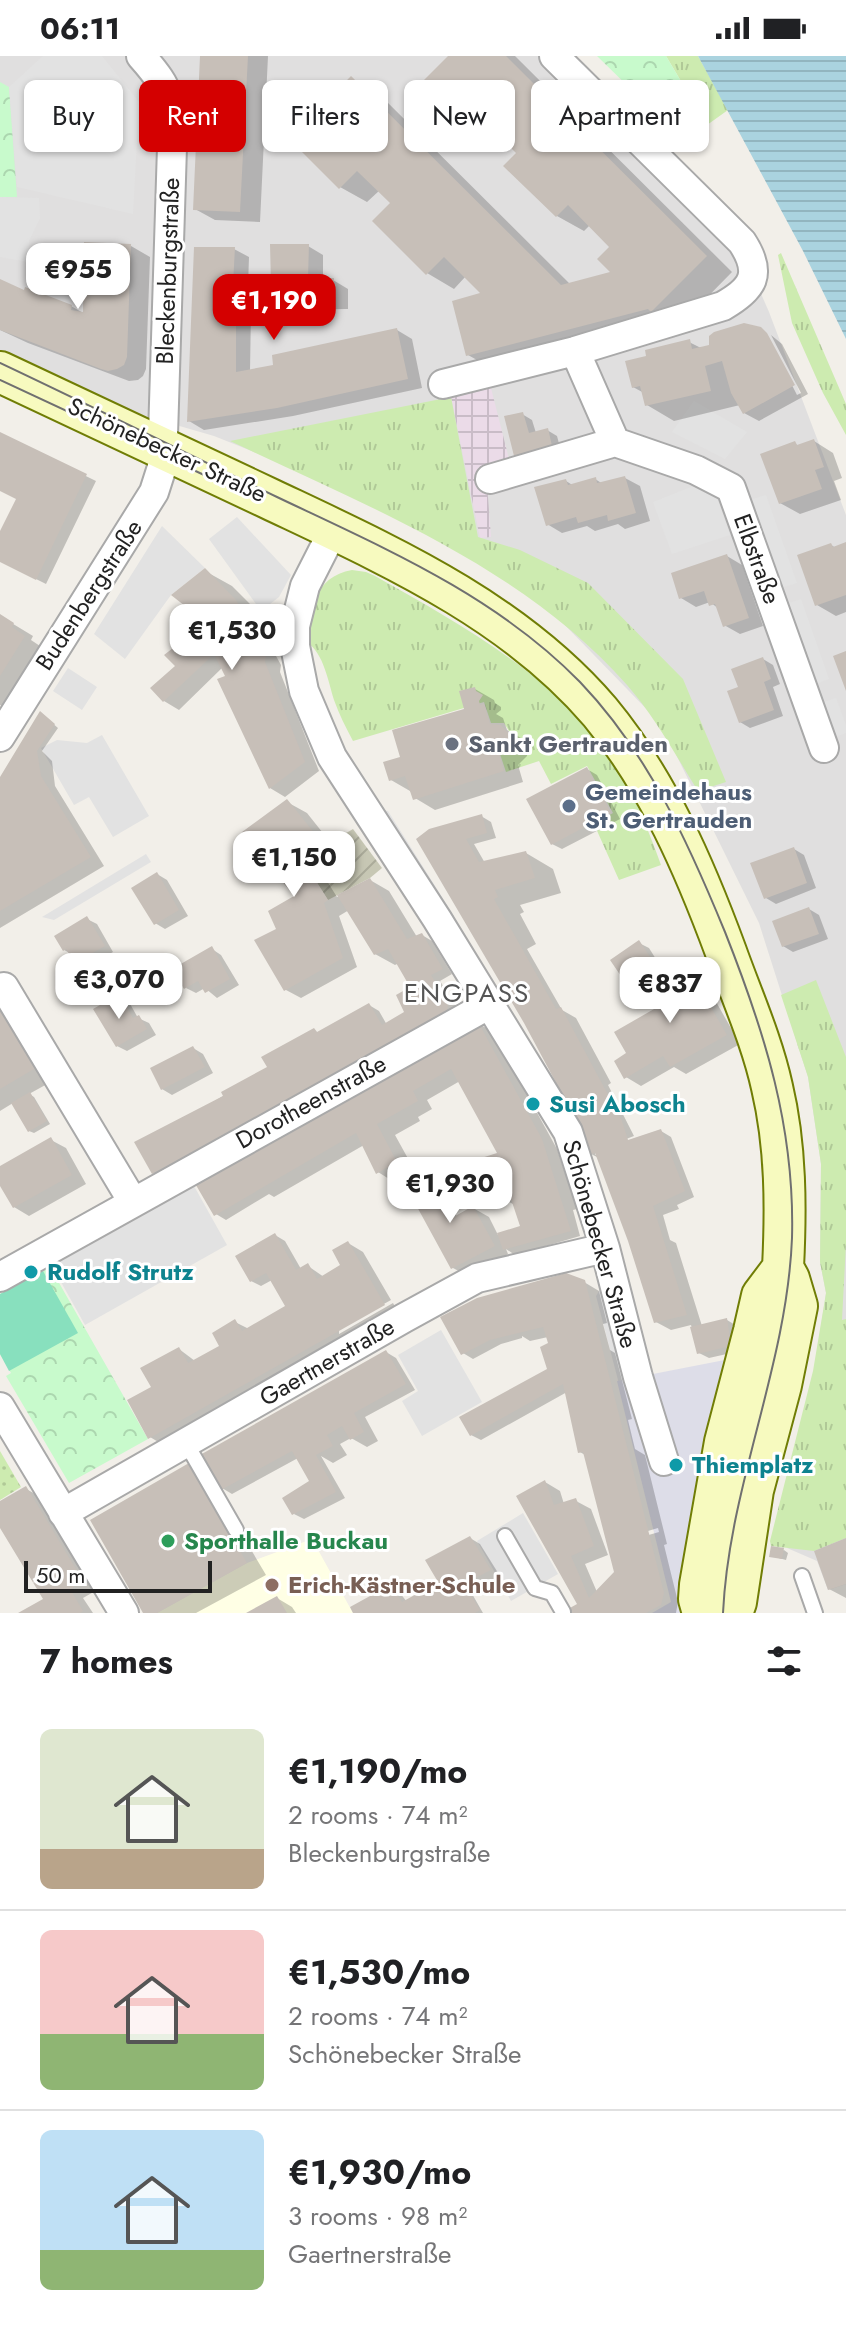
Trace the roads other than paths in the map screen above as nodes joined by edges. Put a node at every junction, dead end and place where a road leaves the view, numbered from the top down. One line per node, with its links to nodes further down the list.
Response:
1 (141, 56): 7 (street, Bleckenburgstraße)
2 (554, 56): 3 (street)
3 (575, 351): 5 (street); 6 (street)
4 (0, 372): 7 (main road, Schönebecker Straße)
5 (443, 384)
6 (615, 442): 8 (street); 11 (street, Elbstraße)
7 (162, 448): 9 (main road, Schönebecker Straße); 10 (street, Budenbergstraße)
8 (490, 479)
9 (334, 529): 13 (street, Schönebecker Straße); 16 (main road, Schönebecker Straße)
10 (0, 737)
11 (824, 748)
12 (4, 987): 14 (street)
13 (490, 1004): 14 (street, Dorotheenstraße); 15 (street, Schönebecker Straße)
14 (133, 1202): 17 (street, Dorotheenstraße)
15 (605, 1248): 19 (street, Gaertnerstraße); 20 (street, Schönebecker Straße)
16 (783, 1268): 27 (main road); 28 (main road, Schönebecker Straße)
17 (0, 1277)
18 (0, 1407): 21 (street)
19 (186, 1443): 21 (street, Gaertnerstraße); 22 (lane)
20 (664, 1461)
21 (63, 1513): 26 (street)
22 (236, 1530)
23 (505, 1536): 25 (lane)
24 (802, 1576): 29 (lane)
25 (563, 1612)
26 (124, 1613)
27 (703, 1613)
28 (732, 1613)
29 (815, 1613)

